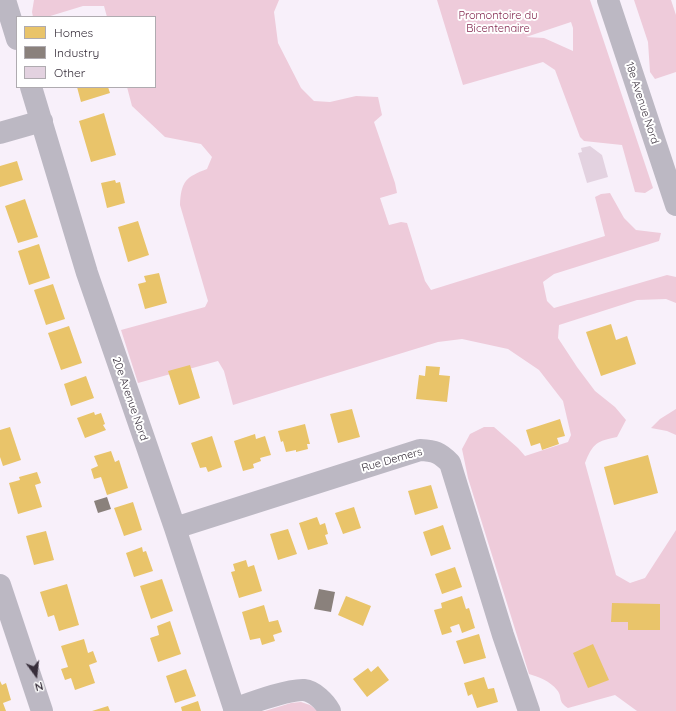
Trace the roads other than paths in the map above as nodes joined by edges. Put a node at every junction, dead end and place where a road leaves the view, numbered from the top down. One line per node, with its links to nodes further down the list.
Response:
1 (5, 0): 3 (street)
2 (608, 0): 7 (street, 18e Avenue Nord)
3 (16, 36)
4 (31, 88): 5 (street, 20e Avenue Nord)
5 (42, 121): 6 (street); 8 (street, 20e Avenue Nord)
6 (0, 133)
7 (675, 201)
8 (174, 528): 10 (street, 20e Avenue Nord); 13 (street, Rue Demers)
9 (0, 585): 11 (street)
10 (235, 710): 12 (street, 20e Avenue Nord)
11 (42, 711)
12 (330, 711)
13 (529, 711)

